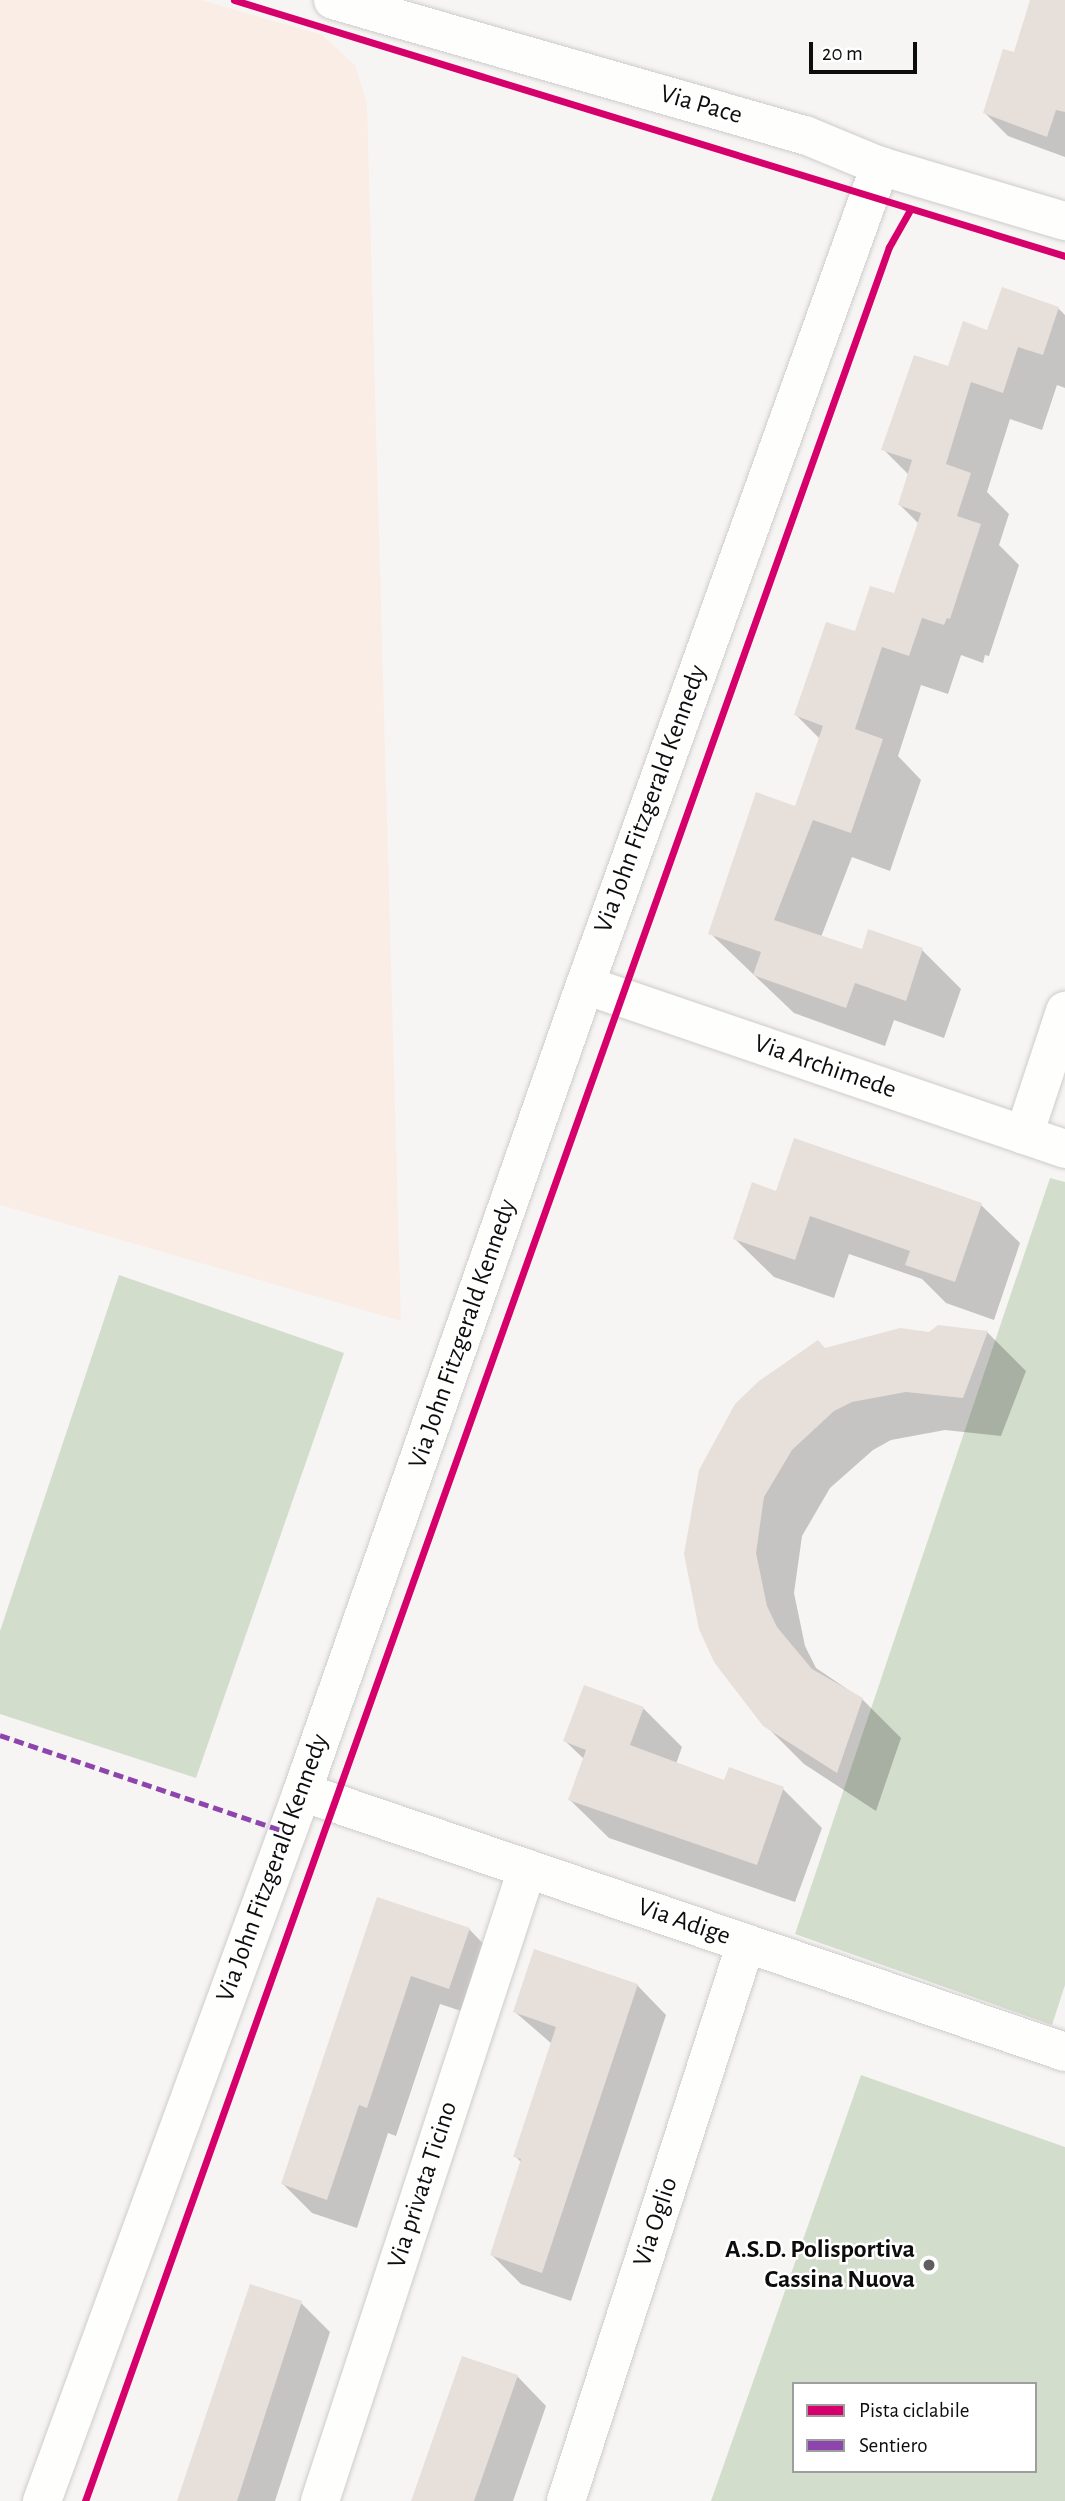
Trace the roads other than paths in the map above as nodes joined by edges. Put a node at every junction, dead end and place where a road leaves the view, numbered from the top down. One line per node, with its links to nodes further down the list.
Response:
1 (333, 0): 2 (street, Via Pace)
2 (880, 166): 3 (street, Via Pace); 4 (street, Via John Fitzgerald Kennedy)
3 (1065, 221)
4 (585, 985): 6 (street, Via Archimede); 8 (street, Via John Fitzgerald Kennedy)
5 (1065, 1011): 6 (street)
6 (1024, 1135): 7 (street, Via Archimede)
7 (1065, 1149)
8 (302, 1791): 9 (street, Via Adige); 12 (street, Via John Fitzgerald Kennedy)
9 (527, 1869): 10 (street, Via Adige); 13 (street, Via privata Ticino)
10 (746, 1944): 11 (street, Via Adige); 14 (street, Via Oglio)
11 (1065, 2052)
12 (42, 2501)
13 (320, 2501)
14 (566, 2501)

